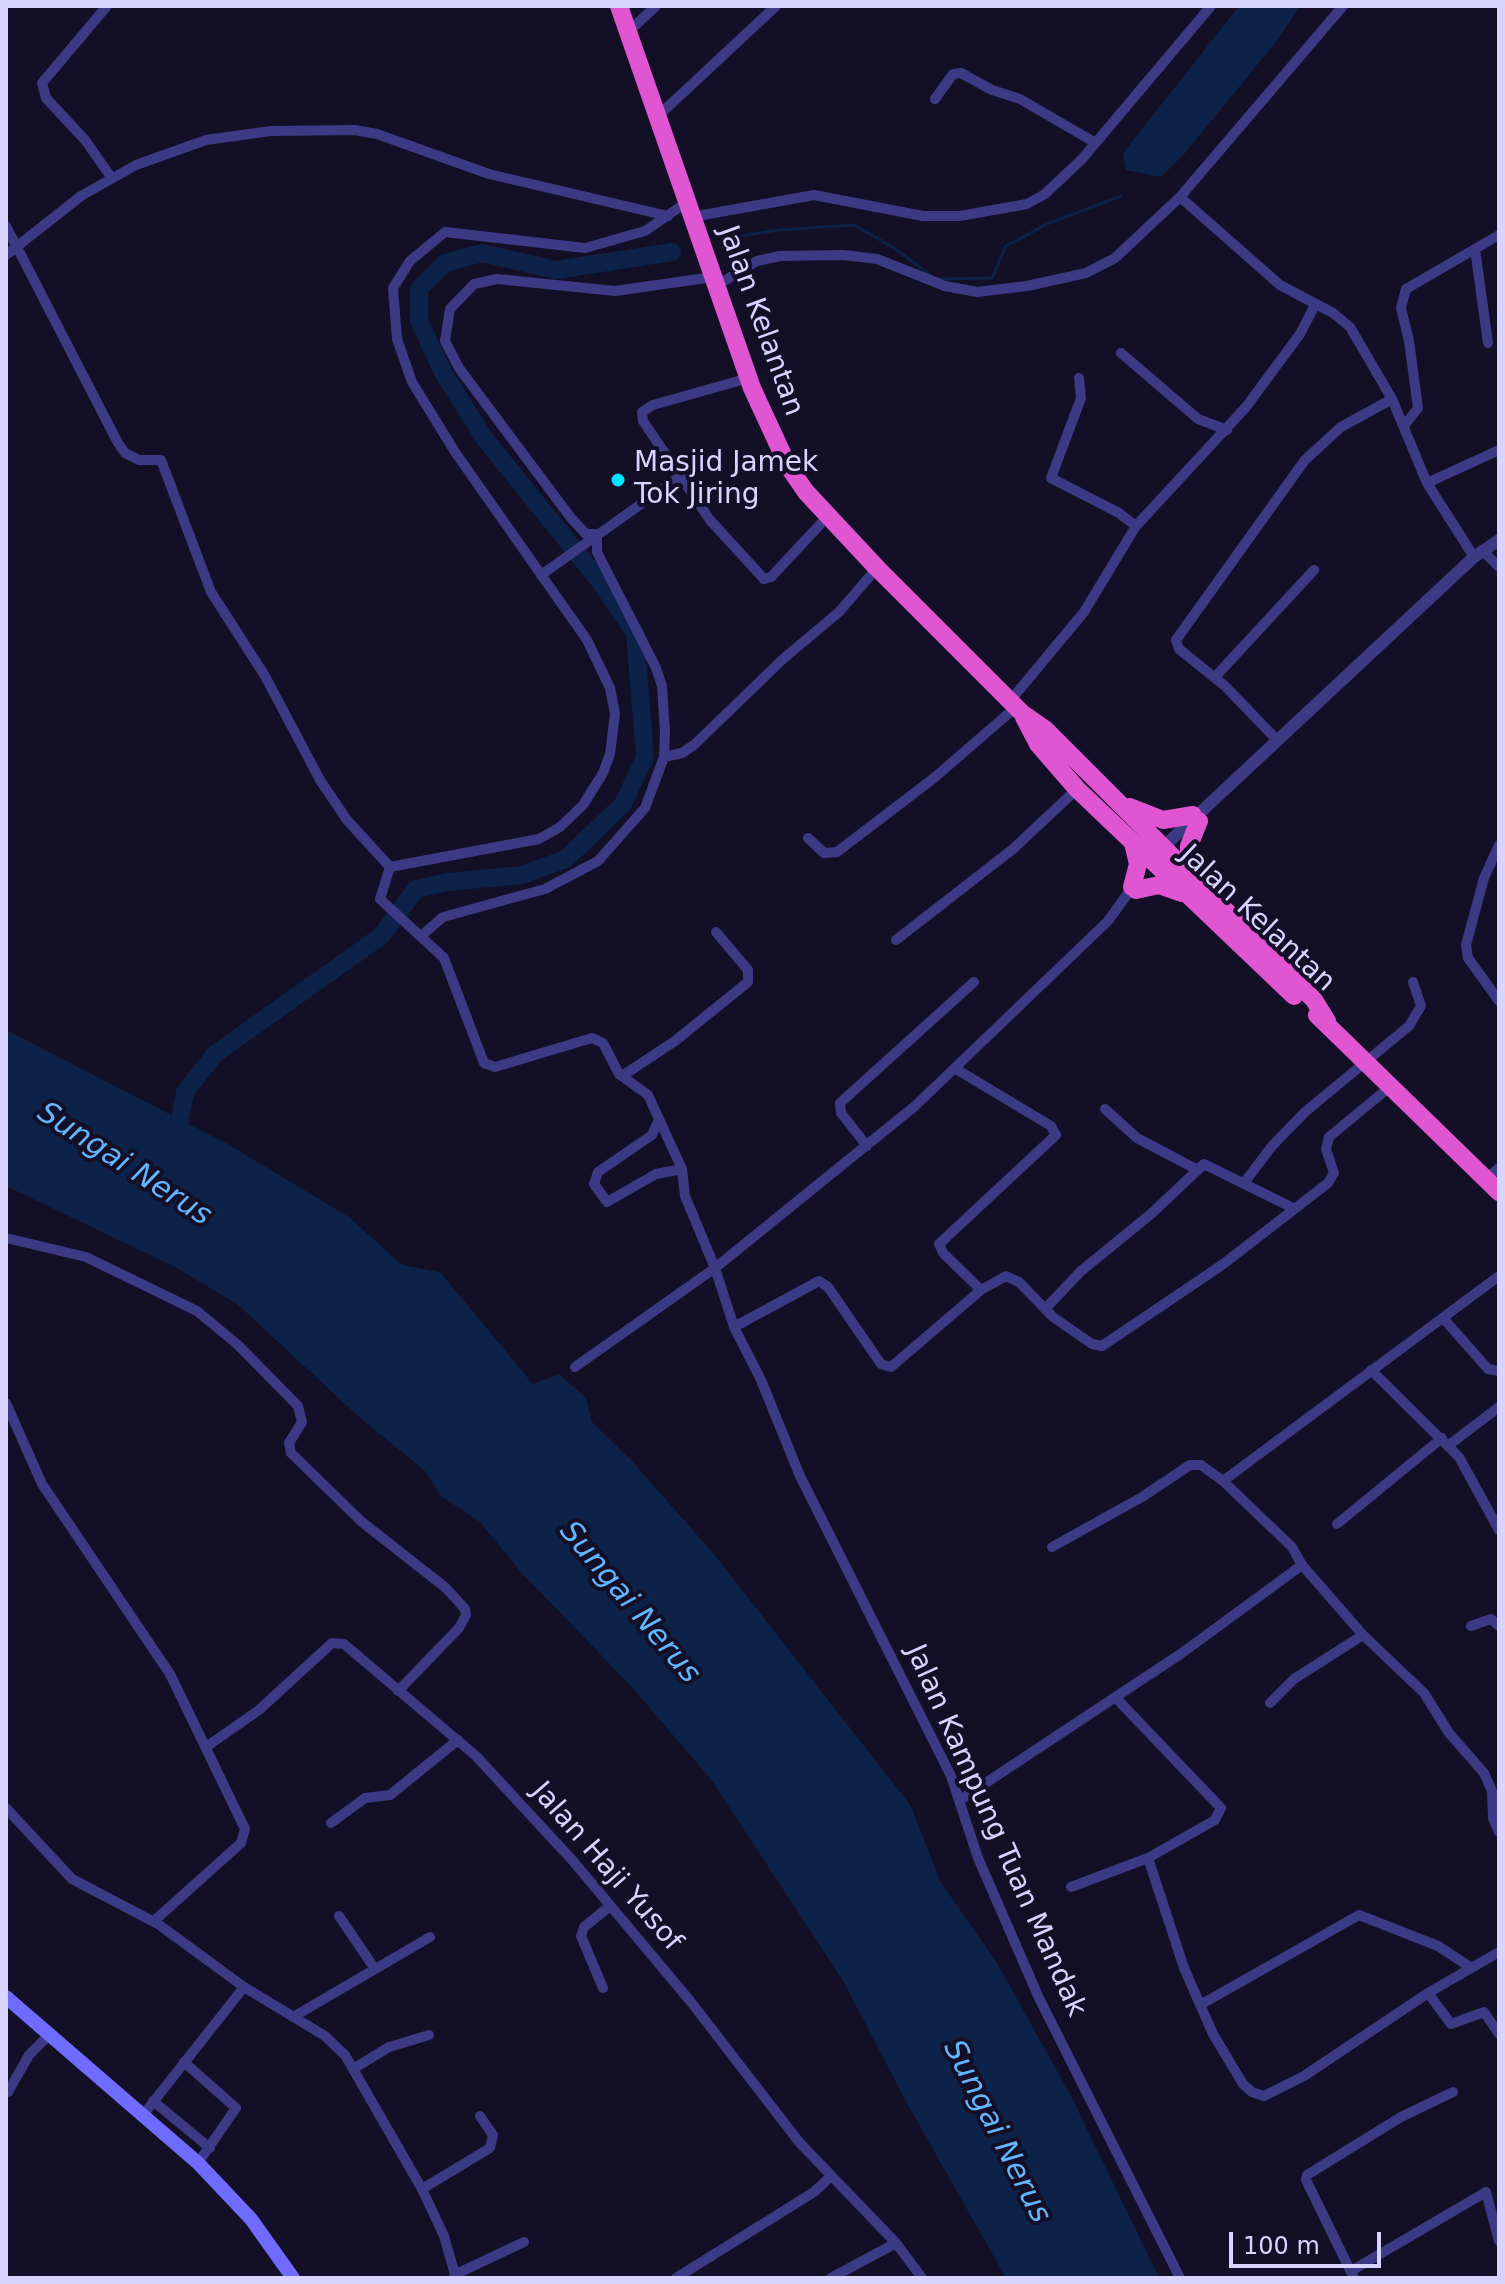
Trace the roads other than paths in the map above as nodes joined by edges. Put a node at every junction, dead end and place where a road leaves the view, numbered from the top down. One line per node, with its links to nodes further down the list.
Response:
1 (107, 6): 11 (street)
2 (619, 6): 7 (highway, Jalan Kelantan)
3 (656, 6): 7 (street)
4 (776, 6): 9 (street)
5 (1211, 6): 10 (street)
6 (1343, 6): 12 (street)
7 (628, 32): 9 (highway, Jalan Kelantan)
8 (935, 99): 10 (street)
9 (657, 117): 13 (highway, Jalan Kelantan)
10 (1094, 142): 13 (street)
11 (111, 177): 14 (street); 17 (street)
12 (1180, 197): 20 (street); 21 (street)
13 (691, 213): 14 (street); 20 (highway, Jalan Kelantan)
14 (668, 216): 40 (street)
15 (6, 226): 17 (street)
16 (1499, 235): 18 (street)
17 (16, 245): 19 (street); 52 (street)
18 (1475, 249): 22 (street); 27 (street)
19 (6, 255)
20 (713, 279): 24 (highway, Jalan Kelantan); 34 (street)
21 (1315, 305): 26 (street); 28 (street)
22 (1488, 343)
23 (1121, 353): 28 (street)
24 (749, 378): 30 (street); 32 (highway, Jalan Kelantan)
25 (1079, 378): 33 (street)
26 (1392, 399): 27 (street); 41 (street)
27 (1404, 426): 31 (street)
28 (1227, 430): 33 (street)
29 (1499, 450): 31 (street)
30 (682, 475): 32 (street); 34 (street)
31 (1427, 483): 36 (street)
32 (828, 516): 38 (highway, Jalan Kelantan)
33 (1136, 526): 42 (street)
34 (594, 536): 40 (street); 44 (street)
35 (1499, 540): 36 (street)
36 (1478, 554): 37 (street); 43 (street)
37 (1499, 567)
38 (877, 568): 42 (highway, Jalan Kelantan); 44 (street)
39 (1314, 570): 41 (street)
40 (541, 575): 52 (street)
41 (1215, 677): 43 (street)
42 (1017, 707): 45 (highway, Jalan Kelantan); 46 (highway, Jalan Kelantan); 48 (street)
43 (1278, 741): 47 (street)
44 (664, 757): 57 (street)
45 (1077, 789): 49 (highway, Jalan Kelantan); 58 (street)
46 (1107, 792): 47 (highway); 51 (highway, Jalan Kelantan)
47 (1198, 816): 51 (street); 55 (highway)
48 (808, 838)
49 (1133, 841): 51 (highway, Jalan Kelantan); 53 (highway)
50 (1499, 845): 61 (street)
51 (1160, 856): 53 (street); 54 (highway, Jalan Kelantan); 55 (highway, Jalan Kelantan)
52 (390, 867): 57 (street)
53 (1133, 890): 54 (highway); 64 (street)
54 (1192, 897): 62 (highway, Jalan Kelantan)
55 (1220, 906): 62 (highway, Jalan Kelantan)
56 (716, 932): 65 (street)
57 (416, 933): 65 (street, Jalan Kampung Tuan Mandak)
58 (896, 940)
59 (974, 982): 69 (street)
60 (1413, 982): 63 (street)
61 (1499, 1001)
62 (1327, 1021): 63 (highway)
63 (1369, 1062): 66 (highway); 73 (street)
64 (956, 1069): 69 (street); 79 (street)
65 (622, 1076): 68 (street, Jalan Kampung Tuan Mandak)
66 (1392, 1085): 72 (highway); 75 (street)
67 (1105, 1109): 71 (street)
68 (659, 1119): 70 (street, Jalan Kampung Tuan Mandak); 70 (street)
69 (867, 1146): 77 (street)
70 (682, 1169): 77 (street, Jalan Kampung Tuan Mandak)
71 (1196, 1169): 73 (street); 80 (street)
72 (1492, 1173): 74 (highway)
73 (1244, 1183): 75 (street)
74 (1499, 1192)
75 (1293, 1208): 80 (street)
76 (6, 1238): 97 (street)
77 (715, 1268): 82 (street, Jalan Kampung Tuan Mandak); 83 (street)
78 (1499, 1276): 81 (street)
79 (981, 1290): 80 (street); 82 (street)
80 (1045, 1309)
81 (1443, 1318): 84 (street); 85 (street)
82 (734, 1327): 102 (street, Jalan Kampung Tuan Mandak)
83 (575, 1367)
84 (1371, 1370): 88 (street); 89 (street)
85 (1499, 1371)
86 (6, 1403): 101 (street)
87 (1499, 1407): 88 (street)
88 (1445, 1442): 90 (street); 91 (street)
89 (1223, 1481): 92 (street); 93 (street)
90 (1337, 1524)
91 (1499, 1530)
92 (1052, 1547)
93 (1302, 1565): 96 (street); 98 (street)
94 (1471, 1626): 95 (street)
95 (1499, 1626)
96 (1363, 1635): 99 (street); 105 (street)
97 (398, 1691): 100 (street, Jalan Haji Yusof); 101 (street, Jalan Haji Yusof)
98 (1116, 1698): 102 (street); 106 (street)
99 (1270, 1703)
100 (458, 1740): 104 (street); 108 (street, Jalan Haji Yusof)
101 (206, 1747): 110 (street)
102 (960, 1800): 144 (street, Jalan Kampung Tuan Mandak)
103 (6, 1808): 110 (street)
104 (331, 1823)
105 (1499, 1832)
106 (1148, 1858): 107 (street); 119 (street)
107 (1071, 1887)
108 (610, 1906): 116 (street); 133 (street, Jalan Haji Yusof)
109 (339, 1916): 114 (street)
110 (154, 1921): 115 (street)
111 (430, 1937): 114 (street)
112 (1499, 1952): 113 (street)
113 (1470, 1967): 117 (street); 119 (street)
114 (375, 1969): 120 (street)
115 (244, 1987): 120 (street); 124 (street)
116 (603, 1988)
117 (1428, 1993): 119 (street); 122 (street)
118 (6, 1997): 121 (main road)
119 (1200, 2005)
120 (293, 2017): 125 (street)
121 (50, 2034): 126 (street); 129 (main road)
122 (1499, 2034)
123 (429, 2035): 125 (street)
124 (184, 2062): 128 (street); 131 (street)
125 (353, 2069): 134 (street)
126 (8, 2092)
127 (1453, 2092): 138 (street)
128 (153, 2101): 129 (street); 131 (street)
129 (143, 2115): 132 (main road)
130 (480, 2116): 134 (street)
131 (210, 2148): 132 (street)
132 (198, 2163): 140 (main road)
133 (829, 2178): 137 (street, Jalan Haji Yusof); 141 (street)
134 (422, 2189): 139 (street)
135 (1499, 2241): 138 (street)
136 (524, 2242): 139 (street)
137 (896, 2243): 142 (street); 143 (street, Jalan Haji Yusof)
138 (1353, 2275)
139 (455, 2276)
140 (293, 2278)
141 (676, 2278)
142 (831, 2278)
143 (922, 2278)
144 (1180, 2278)

